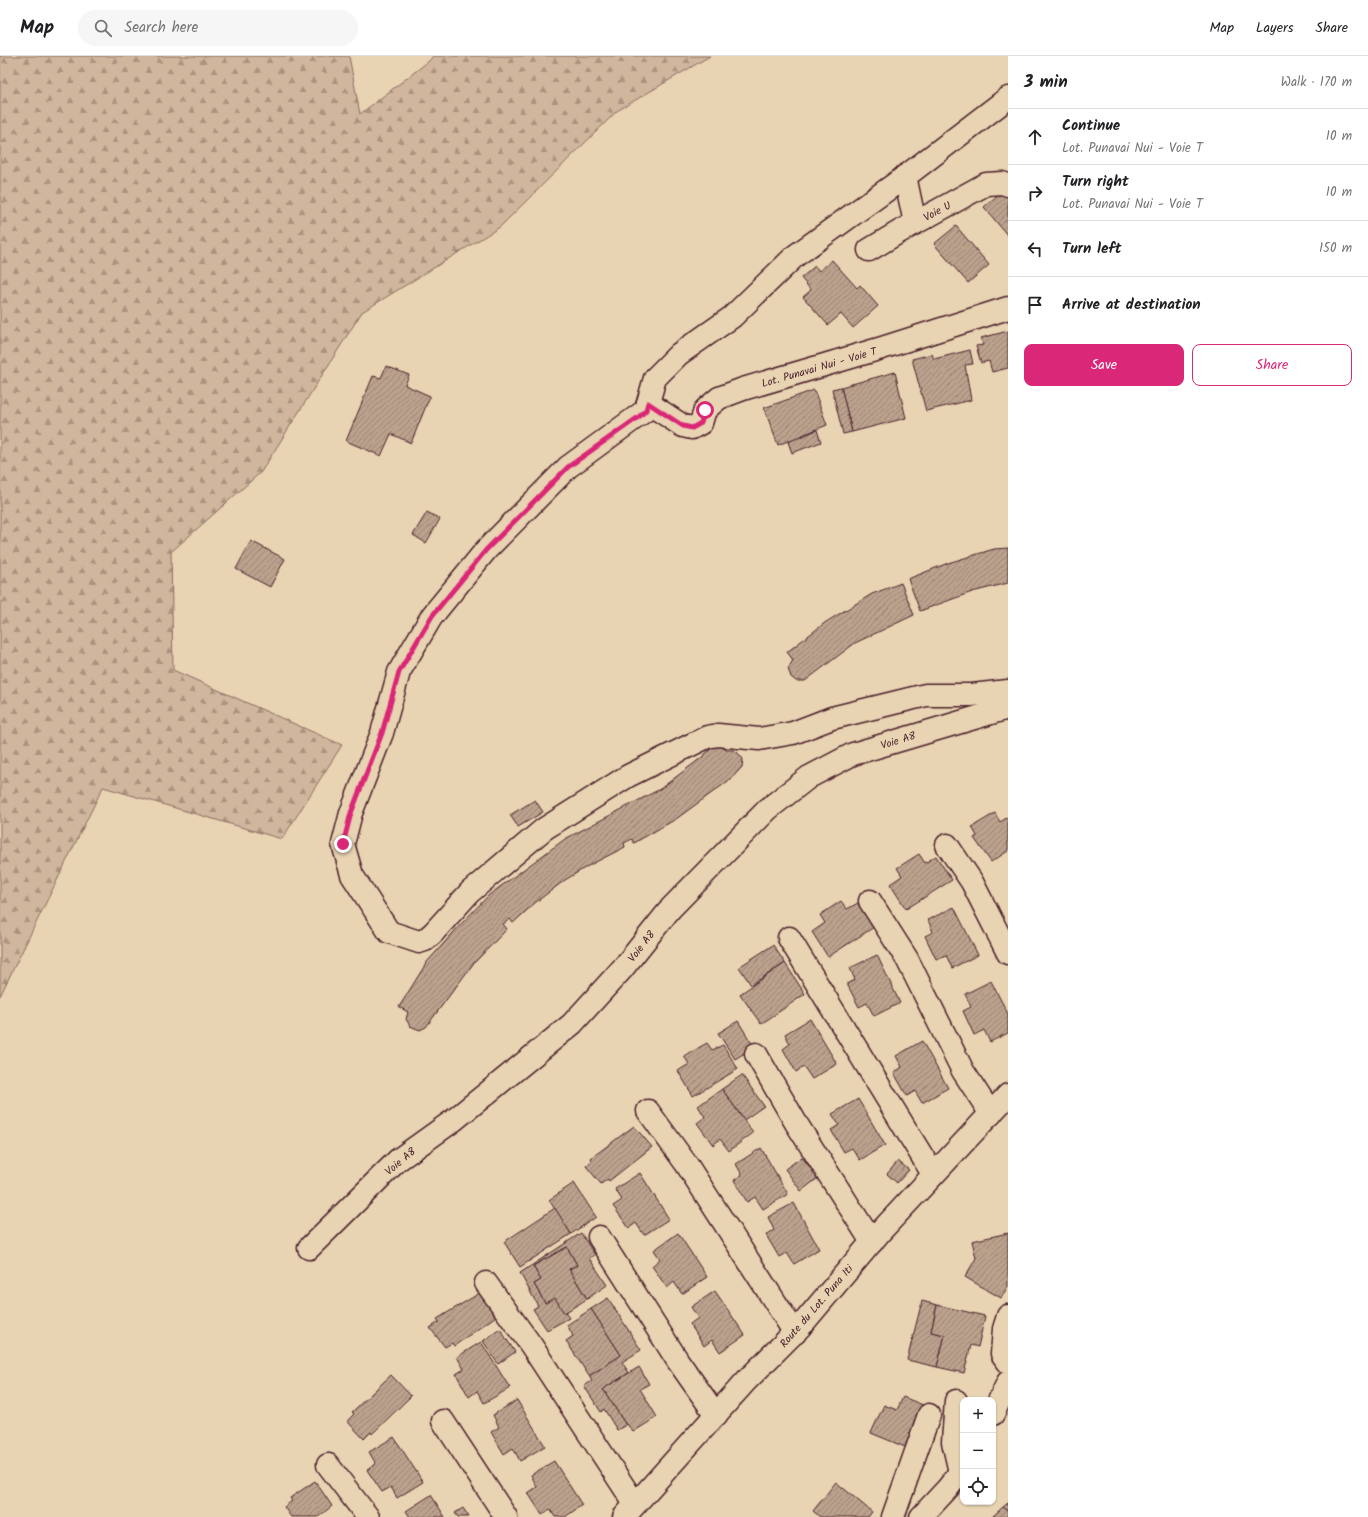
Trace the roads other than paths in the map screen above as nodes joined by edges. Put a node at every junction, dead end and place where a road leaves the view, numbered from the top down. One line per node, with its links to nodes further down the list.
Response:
1 (1008, 98): 2 (street)
2 (905, 176): 4 (street); 7 (street)
3 (1008, 185): 4 (street, Voie U)
4 (915, 223): 5 (street, Voie U)
5 (869, 250)
6 (1008, 308): 7 (street, Lot. Punavai Nui - Voie T)
7 (648, 403): 8 (street)
8 (1008, 690)
9 (1008, 708): 21 (street, Voie A8)
10 (947, 845): 13 (street)
11 (870, 901): 17 (street)
12 (789, 938): 18 (street)
13 (1008, 953)
14 (756, 1054): 20 (street)
15 (1008, 1095): 17 (street, Route du Lot. Puna Iti)
16 (648, 1111): 24 (street)
17 (991, 1114): 18 (street, Route du Lot. Puna Iti)
18 (933, 1174): 20 (street, Route du Lot. Puna Iti)
19 (599, 1237): 29 (street)
20 (872, 1242): 24 (street, Route du Lot. Puna Iti)
21 (309, 1248)
22 (486, 1283): 35 (street)
23 (1008, 1316): 25 (street)
24 (795, 1333): 29 (street, Route du Lot. Puna Iti)
25 (1008, 1362)
26 (1008, 1382): 28 (street)
27 (956, 1401): 33 (street)
28 (996, 1408)
29 (716, 1415): 35 (street, Route du Lot. Puna Iti)
30 (929, 1415): 38 (street)
31 (443, 1421): 37 (street)
32 (328, 1465): 36 (street)
33 (962, 1469)
34 (960, 1472): 39 (street)
35 (630, 1510)
36 (368, 1517)
37 (506, 1517)
38 (893, 1517)
39 (921, 1517)

